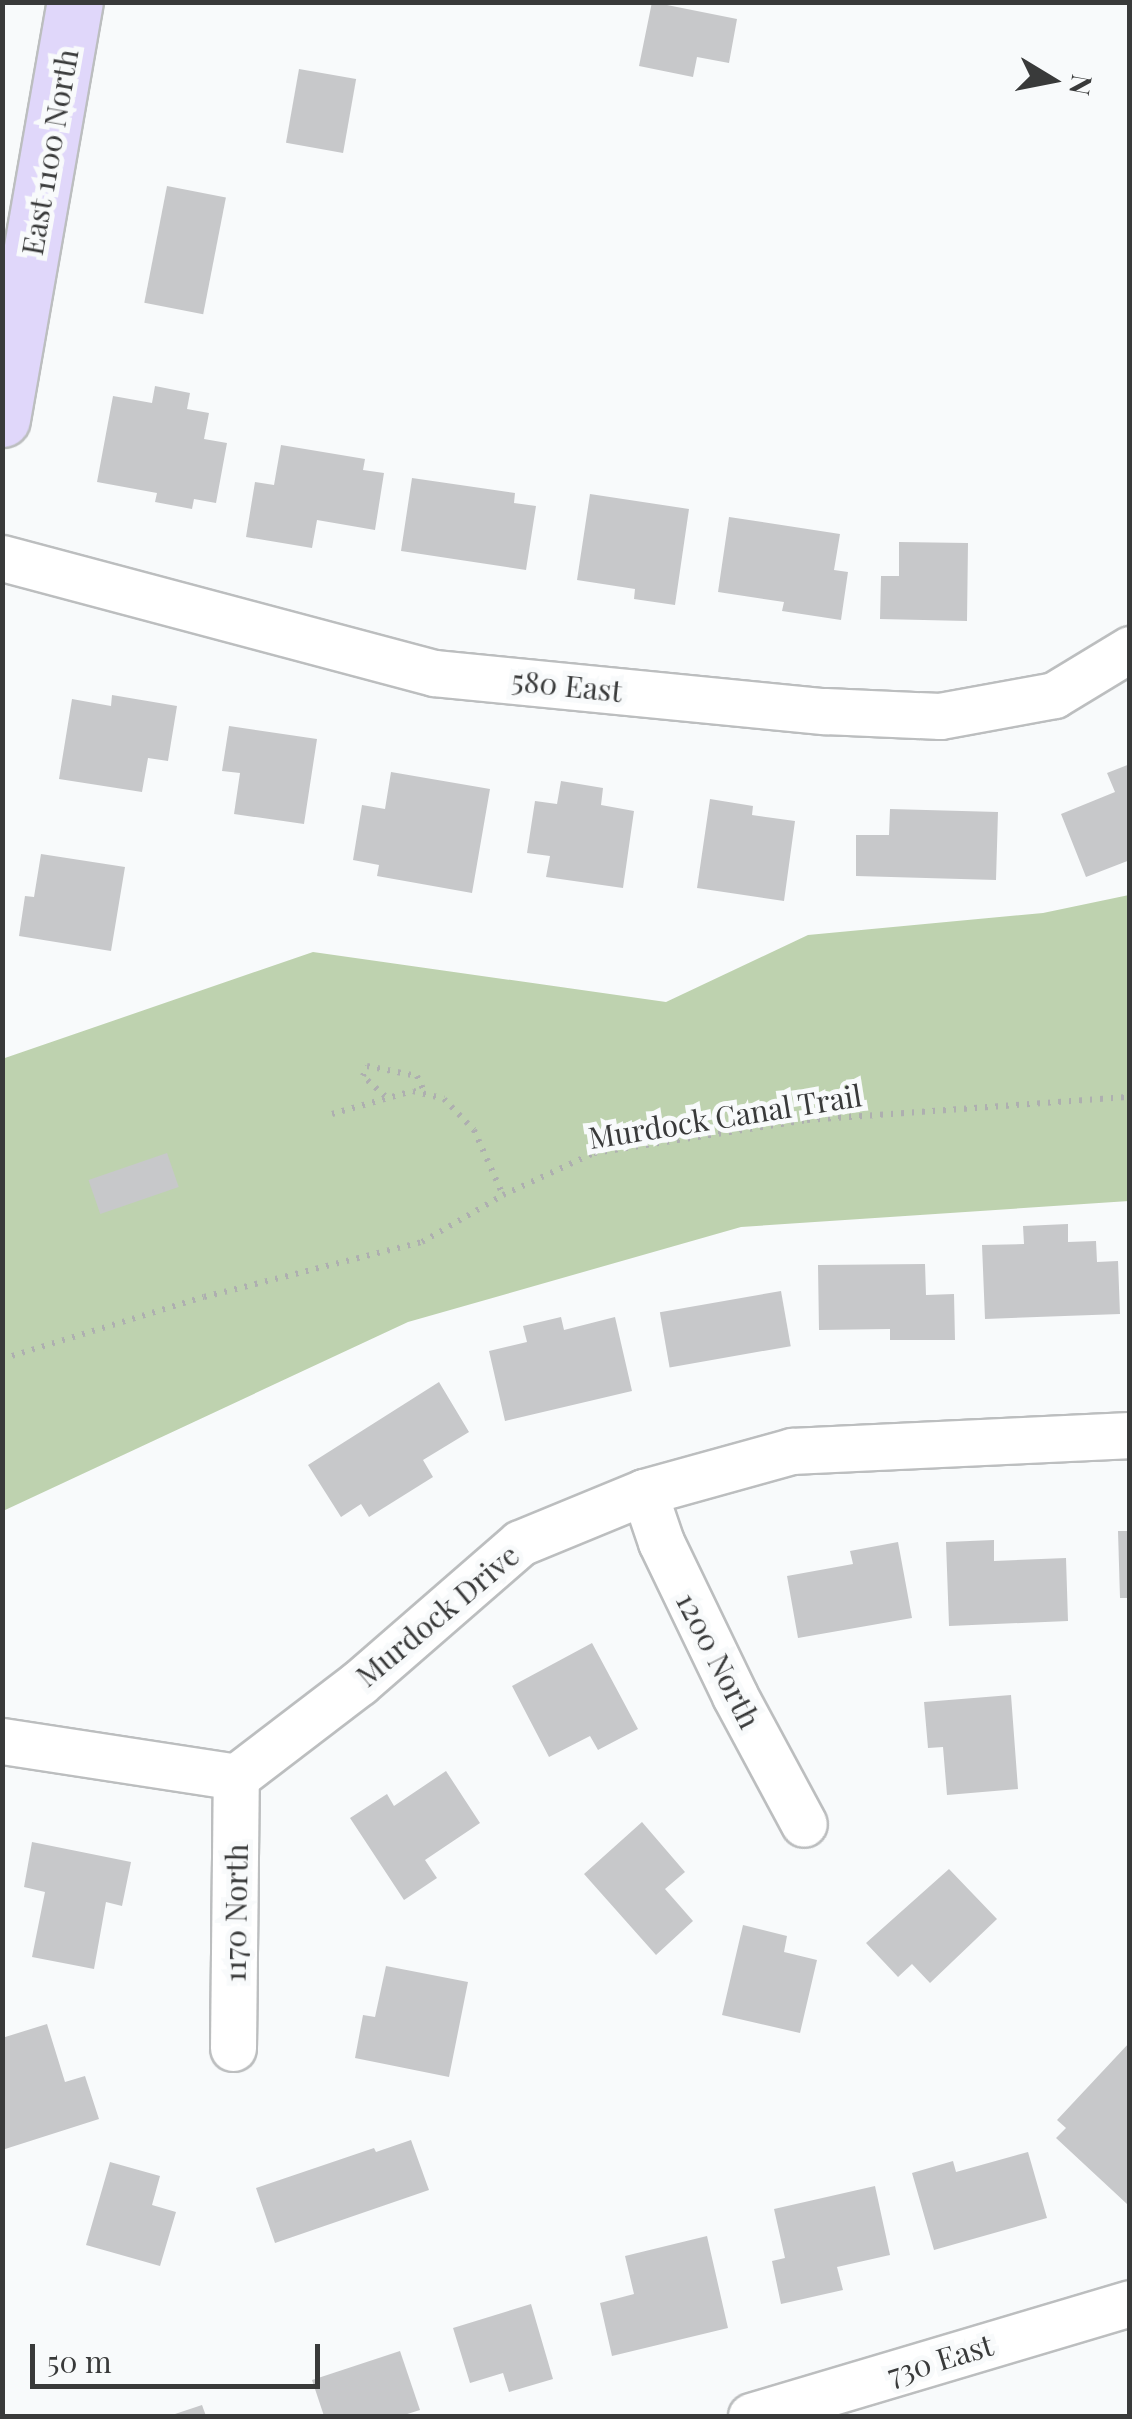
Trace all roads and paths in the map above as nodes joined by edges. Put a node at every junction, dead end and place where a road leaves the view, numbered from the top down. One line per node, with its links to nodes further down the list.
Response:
1 (75, 2): 2 (street, East 1100 North)
2 (2, 419)
3 (2, 558): 4 (street, 580 East)
4 (1130, 648)
5 (425, 1094): 6 (path); 6 (path); 9 (path)
6 (386, 1097): 8 (path)
7 (1130, 1097): 9 (path, Murdock Canal Trail)
8 (332, 1114)
9 (504, 1195): 10 (path, Murdock Canal Trail)
10 (2, 1359)
11 (1130, 1435): 12 (street, Murdock Drive)
12 (644, 1492): 14 (street, Murdock Drive); 15 (street, 1200 North)
13 (2, 1741): 14 (street)
14 (236, 1777): 16 (street, 1170 North)
15 (804, 1824)
16 (233, 2048)
17 (1130, 2302): 18 (street, 730 East)
18 (885, 2397): 19 (street, 730 East)
19 (751, 2416)

